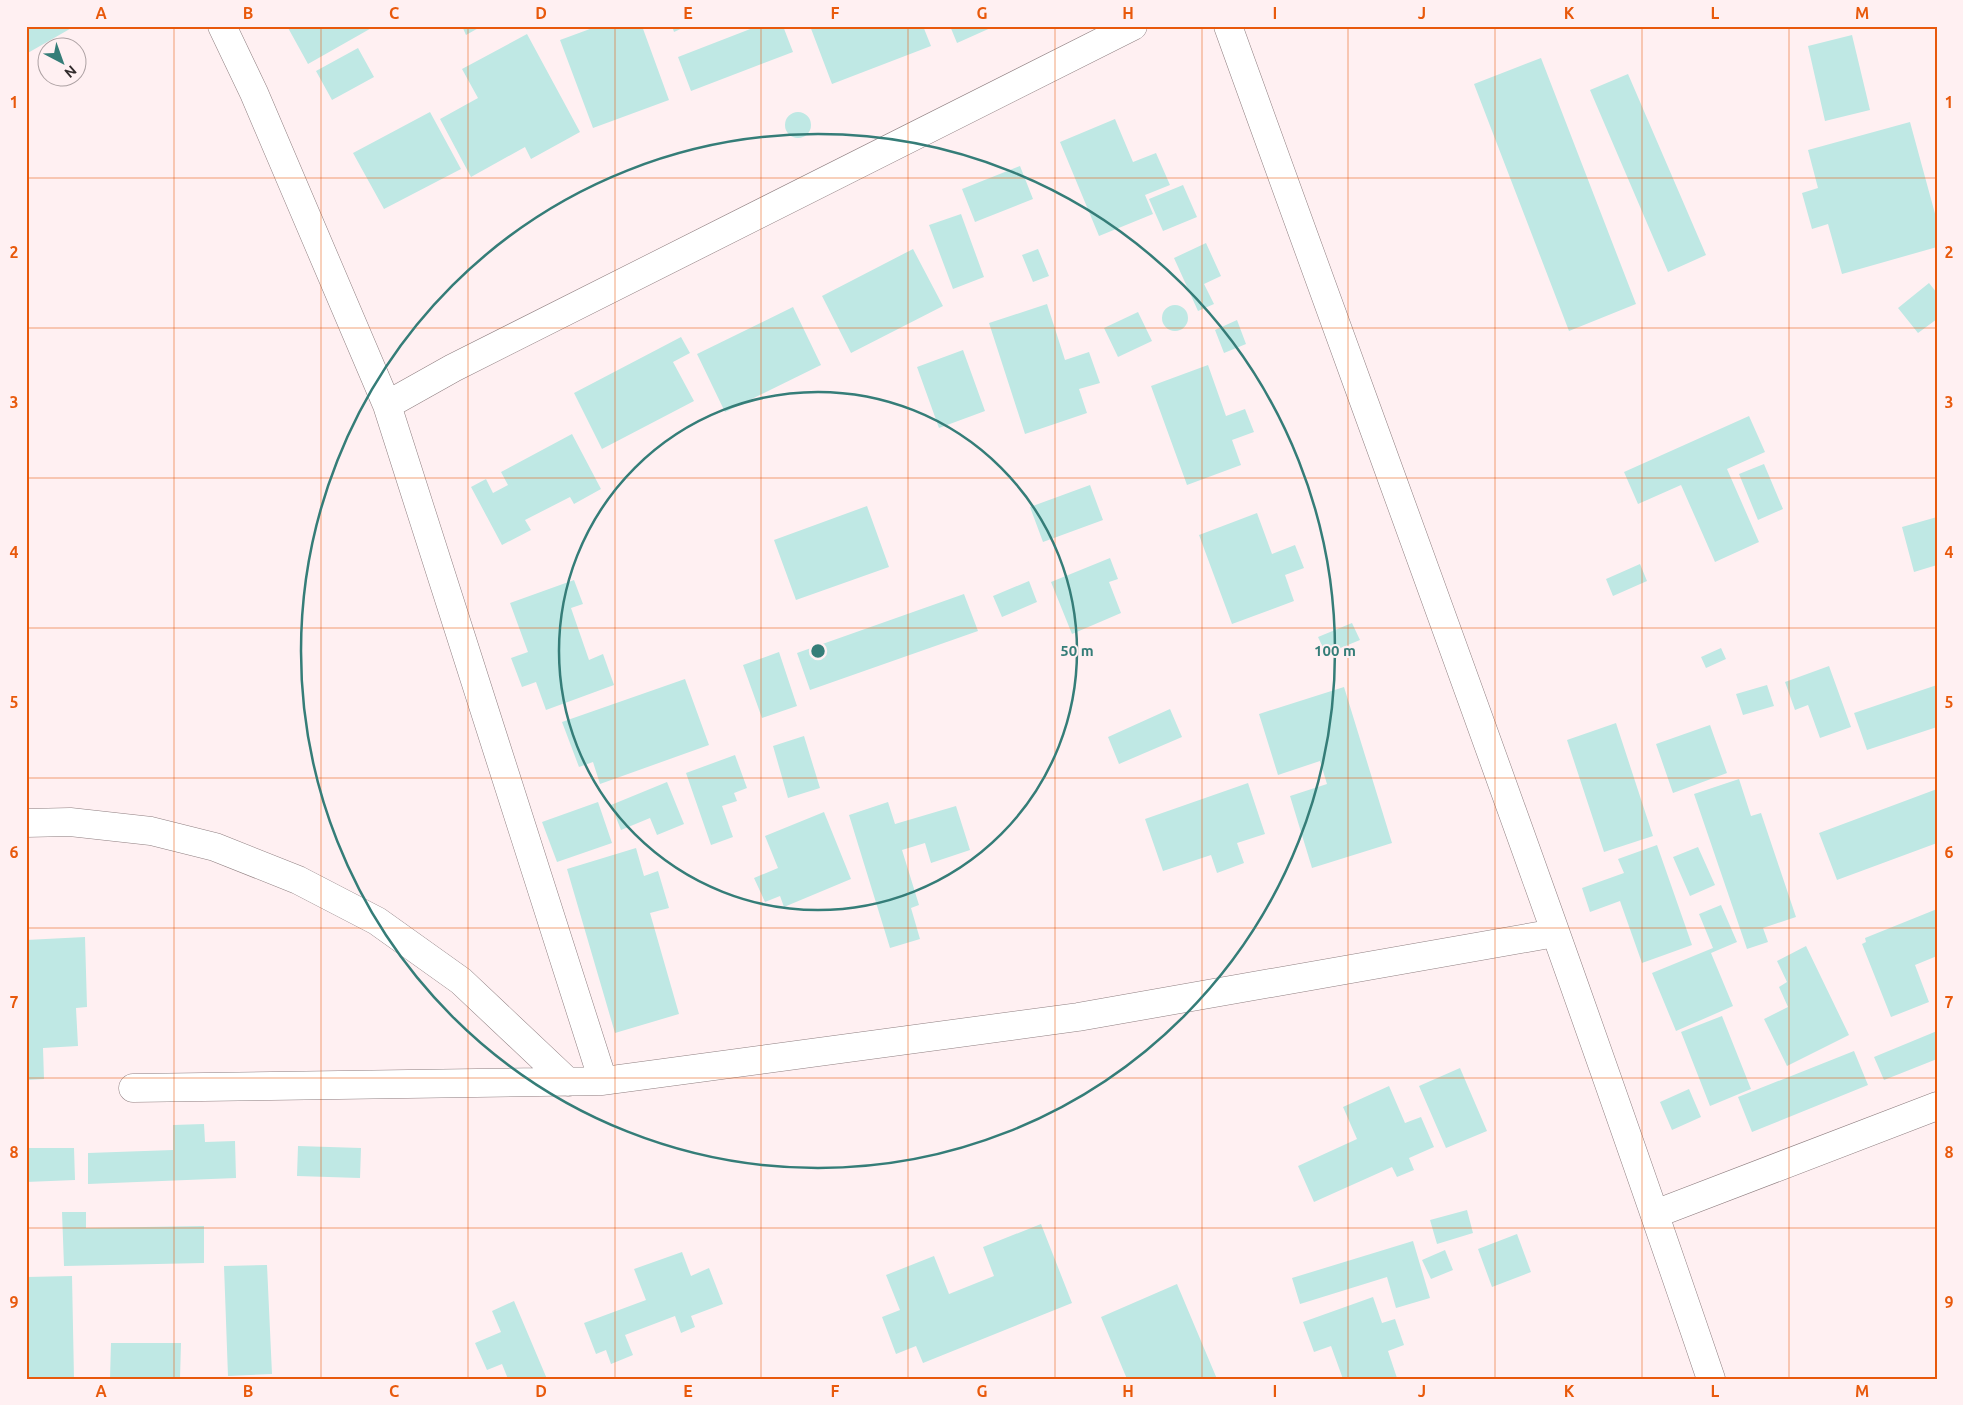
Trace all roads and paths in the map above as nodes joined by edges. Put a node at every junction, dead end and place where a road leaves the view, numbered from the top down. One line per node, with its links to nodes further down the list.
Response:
1 (222, 26): 4 (street)
2 (1133, 26): 4 (street)
3 (1228, 26): 6 (street)
4 (387, 405): 7 (street)
5 (26, 823): 8 (street)
6 (1556, 932): 7 (street); 11 (street)
7 (603, 1081): 8 (street)
8 (568, 1082): 9 (street)
9 (133, 1088)
10 (1937, 1106): 11 (street)
11 (1655, 1214): 12 (street)
12 (1711, 1379)

